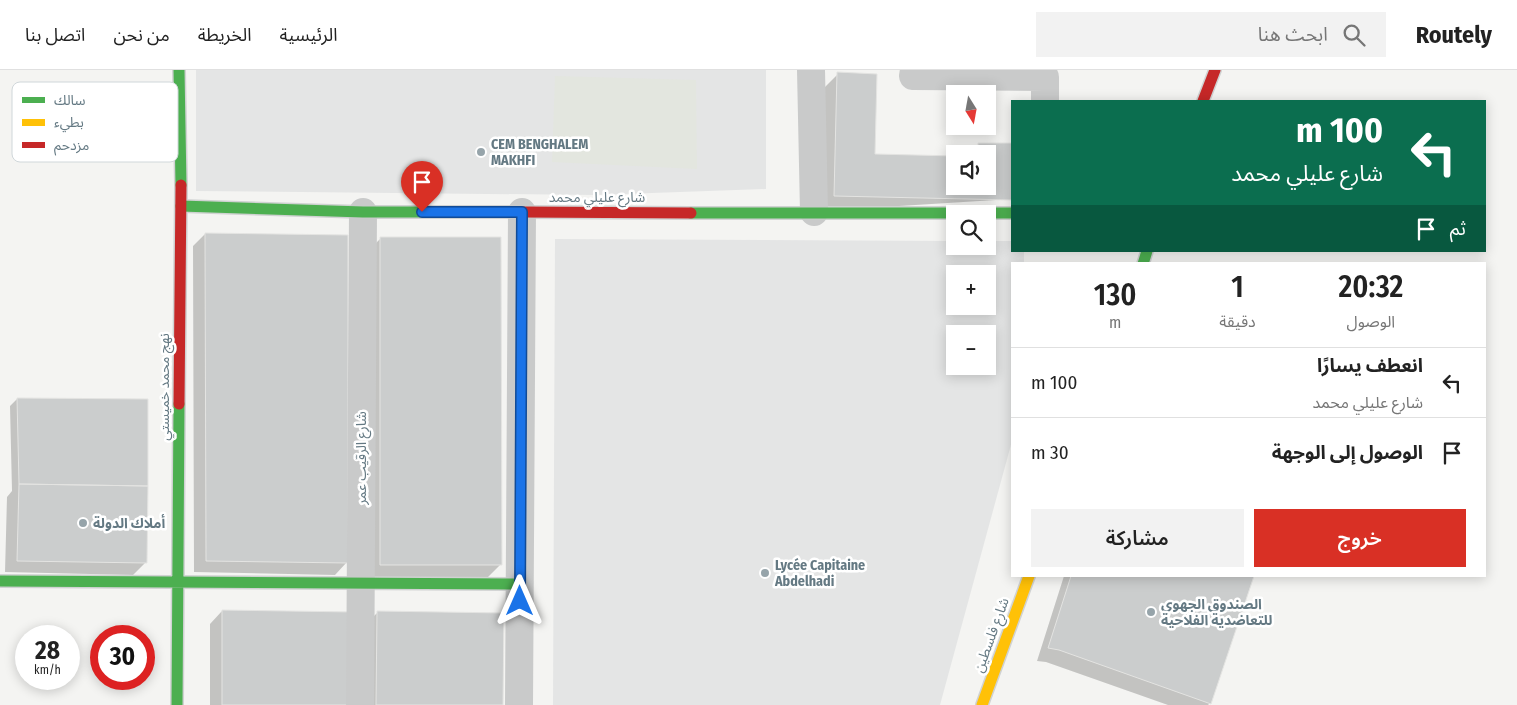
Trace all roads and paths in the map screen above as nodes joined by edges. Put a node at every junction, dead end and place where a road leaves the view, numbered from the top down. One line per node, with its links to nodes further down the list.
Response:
1 (179, 70): 7 (street, نهج محمد خميستي)
2 (811, 70): 10 (street)
3 (914, 70): 5 (street)
4 (1215, 70): 6 (street)
5 (1045, 100)
6 (1203, 100)
7 (181, 206): 8 (street, شارع عليلي محمد); 15 (street, نهج محمد خميستي)
8 (362, 212): 9 (street, شارع عليلي محمد); 14 (street, شارع الرقيب عمر)
9 (522, 212): 10 (street, شارع عليلي محمد); 16 (street)
10 (814, 212): 11 (street, شارع عليلي محمد)
11 (1011, 213)
12 (1029, 577): 20 (street, شارع فلسطين)
13 (0, 582): 15 (street)
14 (361, 582): 15 (street); 16 (street); 18 (street, شارع الرقيب عمر)
15 (178, 583): 17 (street, نهج محمد خميستي)
16 (520, 584): 19 (street)
17 (177, 705)
18 (360, 705)
19 (519, 705)
20 (982, 705)

